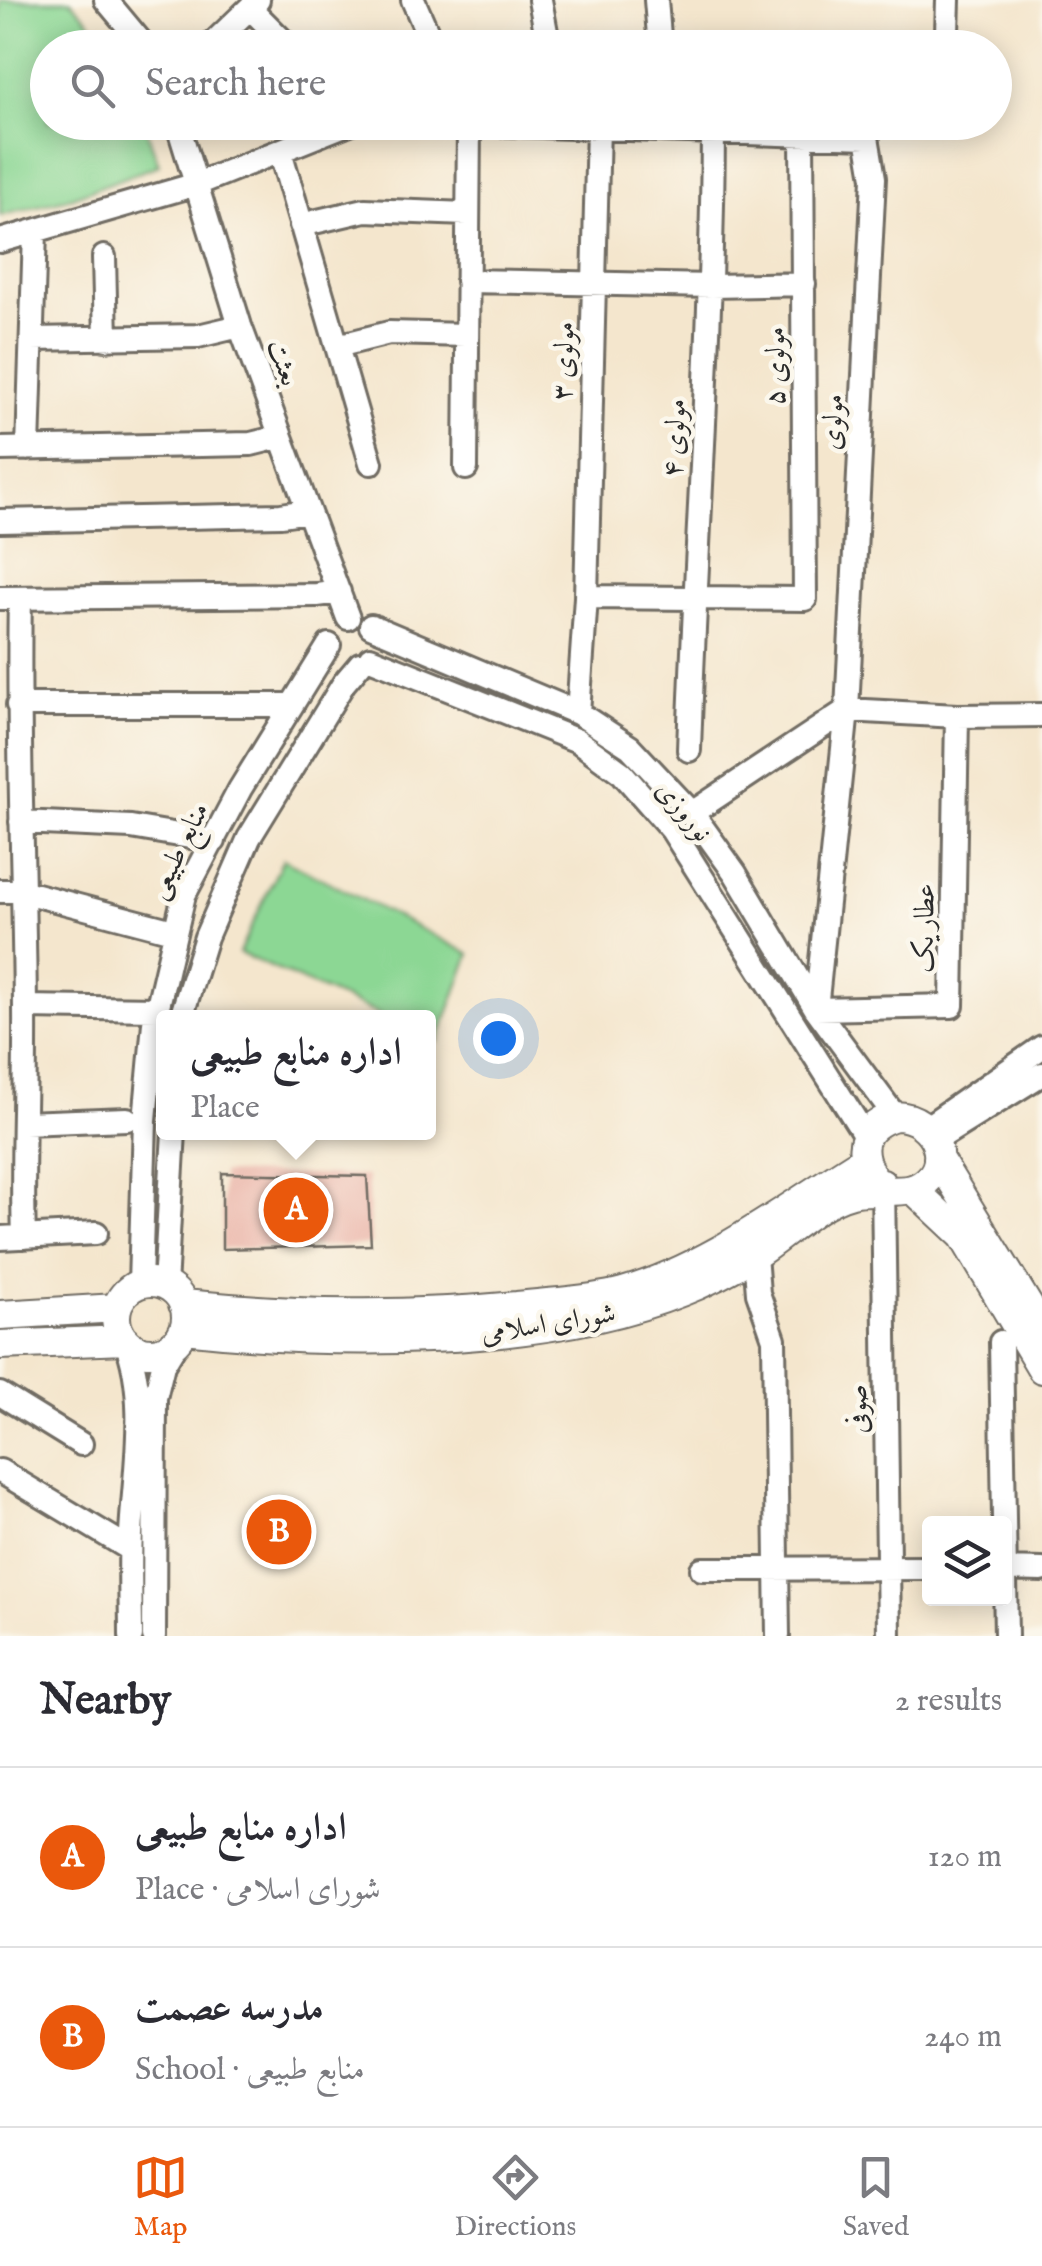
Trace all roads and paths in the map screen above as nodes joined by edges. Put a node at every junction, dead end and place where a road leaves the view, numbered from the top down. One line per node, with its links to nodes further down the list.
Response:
1 (106, 0): 7 (street)
2 (413, 0): 10 (street)
3 (540, 0): 11 (street)
4 (656, 0): 12 (street)
5 (948, 0): 13 (street)
6 (254, 4): 8 (street); 9 (street)
7 (131, 30)
8 (227, 30)
9 (275, 30)
10 (426, 30)
11 (546, 30)
12 (658, 30)
13 (947, 30)
14 (183, 140): 22 (street, بعثت)
15 (298, 140): 21 (street)
16 (469, 140): 23 (street)
17 (598, 140): 29 (street, مولوی ۳)
18 (714, 140): 31 (street, مولوی ۴)
19 (802, 140): 30 (street, مولوی ۵)
20 (873, 140): 53 (street, مولوی)
21 (280, 151): 22 (street); 24 (street)
22 (197, 184): 25 (street); 32 (street, بعثت)
23 (468, 214): 24 (street); 28 (street)
24 (301, 225): 36 (street)
25 (35, 232): 26 (street); 34 (street)
26 (0, 242)
27 (104, 256): 35 (street)
28 (467, 281): 29 (street); 33 (street)
29 (594, 284): 31 (street); 45 (street, مولوی ۳)
30 (804, 284): 31 (street); 47 (street, مولوی ۵)
31 (712, 286): 47 (street, مولوی ۴)
32 (240, 326): 35 (street); 37 (street, بعثت)
33 (466, 335): 36 (street); 41 (street)
34 (32, 339): 35 (street); 39 (street)
35 (106, 340)
36 (337, 346): 40 (street)
37 (279, 437): 39 (street); 42 (street, بعثت)
38 (0, 449): 39 (street)
39 (28, 449)
40 (371, 464)
41 (466, 468)
42 (308, 511): 43 (street); 44 (street, بعثت)
43 (0, 521)
44 (339, 592): 46 (street); 48 (street, بعثت)
45 (586, 597): 47 (street); 54 (street, مولوی ۳)
46 (10, 598): 51 (street)
47 (694, 598): 58 (street, مولوی ۴)
48 (360, 622): 49 (street); 50 (street); 54 (street, نوروزی)
49 (329, 646): 50 (street); 52 (street, منابع طبیعی)
50 (365, 661): 66 (street); 76 (street, نوروزی)
51 (18, 705): 52 (street); 57 (street)
52 (290, 706): 61 (street, منابع طبیعی)
53 (847, 710): 56 (street); 59 (street); 67 (street, مولوی)
54 (578, 713): 59 (street, نوروزی)
55 (1042, 715): 56 (street)
56 (958, 716): 67 (street, عطار یک)
57 (10, 730): 60 (street)
58 (688, 750)
59 (692, 813): 67 (street, نوروزی)
60 (21, 822): 61 (street); 62 (street)
61 (214, 842): 63 (street, منابع طبیعی)
62 (11, 891): 63 (street); 64 (street)
63 (173, 931): 65 (street, منابع طبیعی)
64 (25, 1008): 65 (street); 73 (street)
65 (157, 1008)
66 (183, 1010)
67 (816, 1010): 71 (street, نوروزی)
68 (156, 1017): 84 (street, منابع طبیعی)
69 (1042, 1046): 75 (street)
70 (1042, 1074): 75 (street)
71 (895, 1116): 75 (main road); 76 (main road)
72 (127, 1119): 73 (street)
73 (24, 1123): 77 (street)
74 (174, 1140): 84 (street)
75 (933, 1141): 79 (main road); 86 (main road)
76 (864, 1148): 78 (main road); 84 (main road, شورای اسلامی)
77 (11, 1167): 81 (street)
78 (883, 1186): 79 (main road); 82 (main road, شورای اسلامی); 96 (street, صوفی)
79 (913, 1189): 90 (main road)
80 (96, 1233): 81 (street)
81 (12, 1238)
82 (754, 1255): 84 (main road, شورای اسلامی); 97 (street)
83 (117, 1308): 84 (main road); 85 (main road); 87 (main road)
84 (170, 1308): 87 (main road); 104 (street)
85 (0, 1315)
86 (1042, 1328)
87 (124, 1340): 89 (main road); 95 (street)
88 (1001, 1342): 94 (street)
89 (0, 1344)
90 (1042, 1369)
91 (0, 1394): 92 (street)
92 (81, 1444)
93 (0, 1470): 95 (street)
94 (1005, 1516)
95 (130, 1549): 103 (street)
96 (888, 1567): 97 (street); 98 (street); 106 (street, صوفی)
97 (777, 1568): 99 (street); 105 (street)
98 (922, 1568)
99 (702, 1569)
100 (1012, 1569): 101 (street)
101 (1042, 1570)
102 (1006, 1606): 107 (street)
103 (131, 1636)
104 (154, 1636)
105 (778, 1636)
106 (889, 1636)
107 (1006, 1636)

